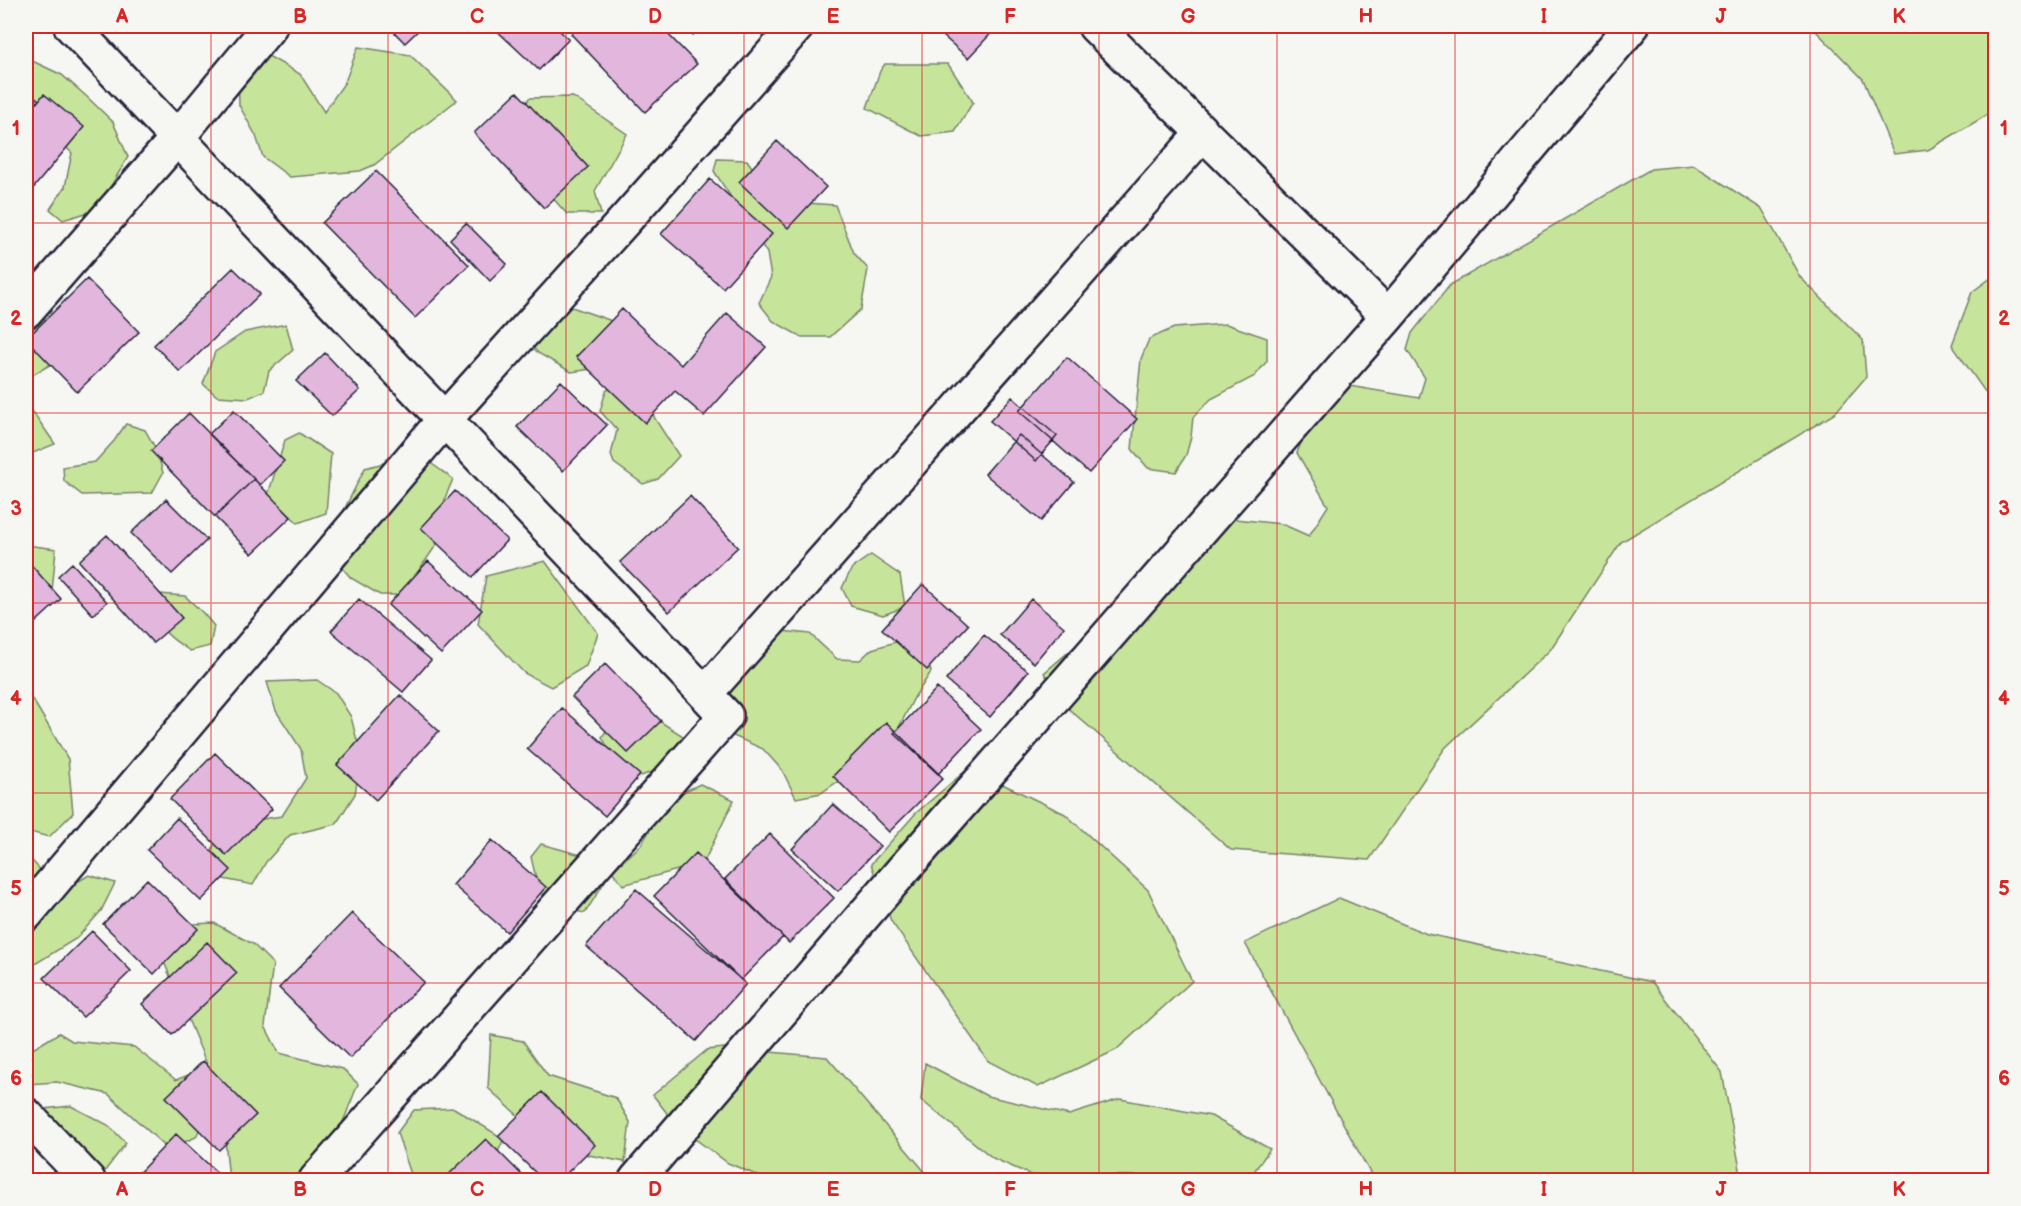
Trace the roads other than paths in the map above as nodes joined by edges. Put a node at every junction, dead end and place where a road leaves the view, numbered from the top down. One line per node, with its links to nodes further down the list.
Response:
1 (71, 26): 7 (street)
2 (270, 26): 7 (street)
3 (797, 26): 10 (street)
4 (1095, 26): 6 (street)
5 (1632, 26): 9 (street)
6 (1203, 133): 9 (street); 11 (street)
7 (178, 137): 8 (street); 10 (street)
8 (26, 311)
9 (1388, 316): 16 (street)
10 (444, 420): 11 (street); 12 (street)
11 (705, 694): 15 (street)
12 (26, 914)
13 (26, 1115): 14 (street)
14 (88, 1180)
15 (316, 1180)
16 (636, 1180)

